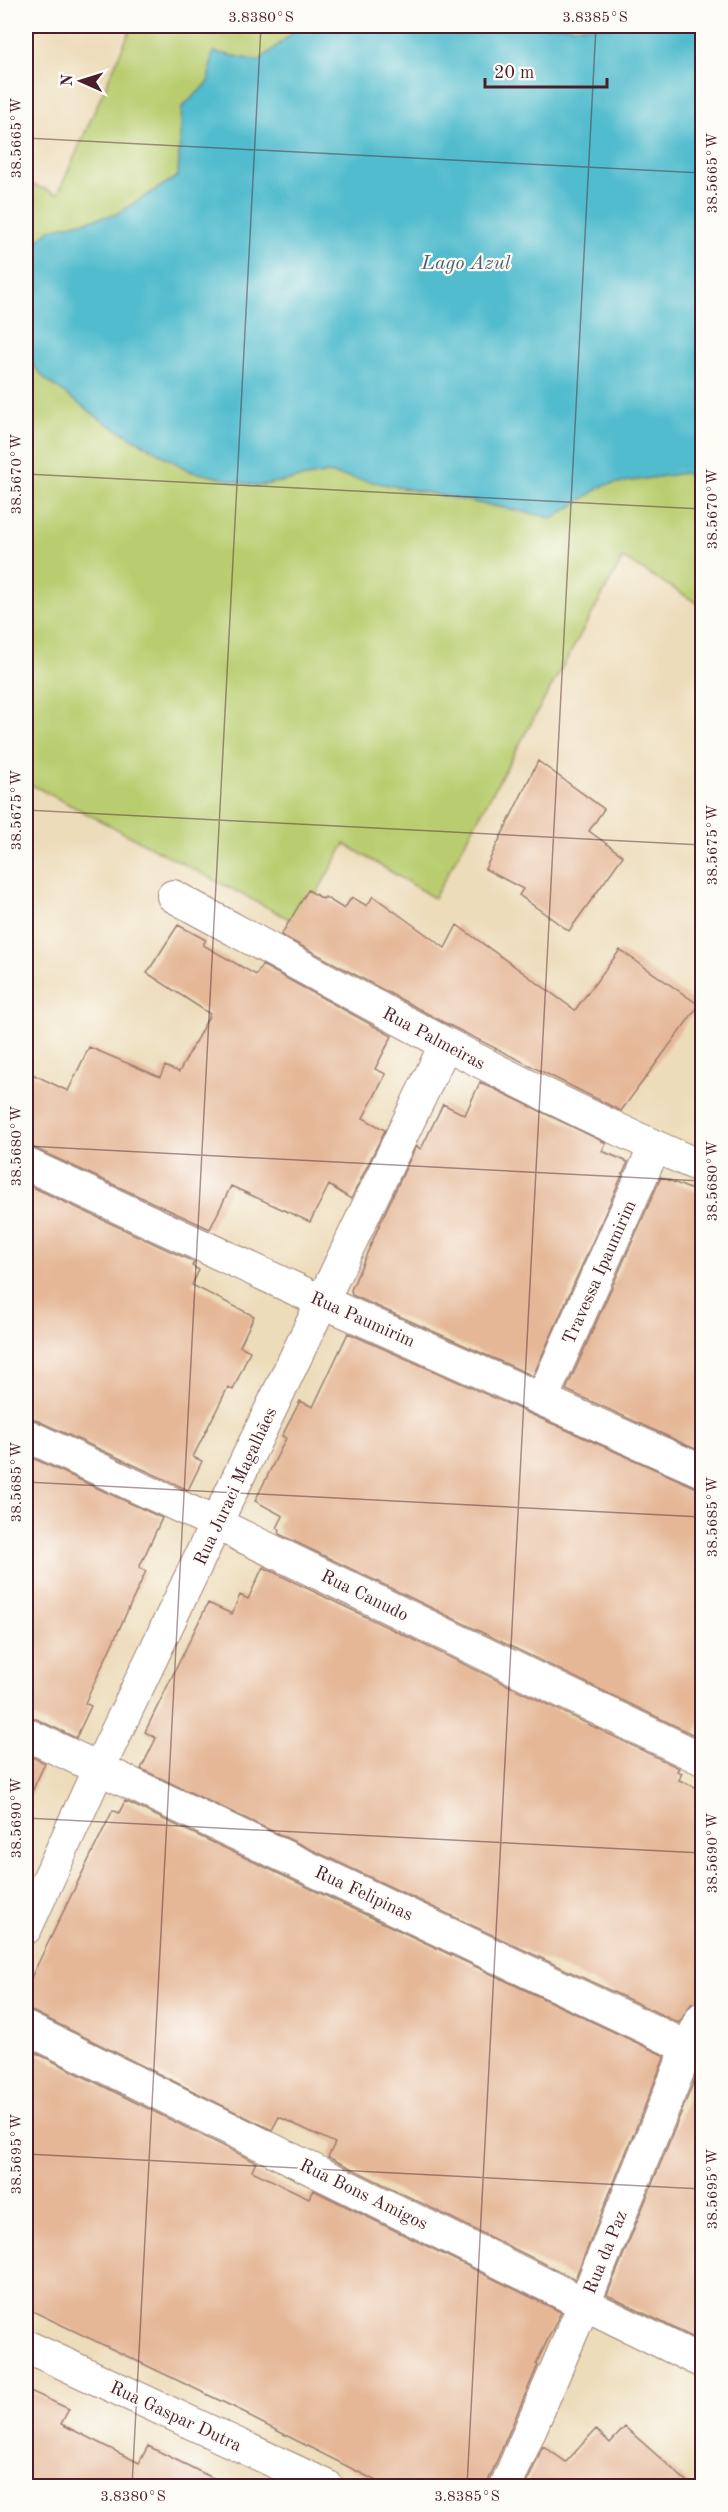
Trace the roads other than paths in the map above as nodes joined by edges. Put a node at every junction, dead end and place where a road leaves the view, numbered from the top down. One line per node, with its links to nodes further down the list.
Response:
1 (173, 896): 2 (street, Rua Palmeiras)
2 (445, 1045): 3 (street, Rua Palmeiras); 6 (street, Rua Juraci Magalhães)
3 (655, 1146): 5 (street, Rua Palmeiras); 7 (street, Travessa Ipaumirim)
4 (26, 1164): 6 (street, Rua Paumirim)
5 (702, 1167)
6 (321, 1301): 7 (street, Rua Paumirim); 10 (street, Rua Juraci Magalhães)
7 (543, 1399): 9 (street, Rua Paumirim)
8 (26, 1435): 10 (street, Rua Canudo)
9 (702, 1471)
10 (218, 1524): 12 (street, Rua Canudo); 13 (street, Rua Juraci Magalhães)
11 (26, 1734): 13 (street, Rua Felipinas)
12 (702, 1759)
13 (99, 1768): 14 (street, Rua Juraci Magalhães); 17 (street, Rua Felipinas)
14 (26, 1928)
15 (702, 2018): 17 (street, Rua da Paz)
16 (26, 2028): 18 (street, Rua Bons Amigos)
17 (695, 2050): 18 (street, Rua da Paz)
18 (585, 2302): 20 (street, Rua Bons Amigos); 22 (street, Rua da Paz)
19 (26, 2346): 21 (street, Rua Gaspar Dutra)
20 (702, 2362)
21 (327, 2487)
22 (506, 2487)

